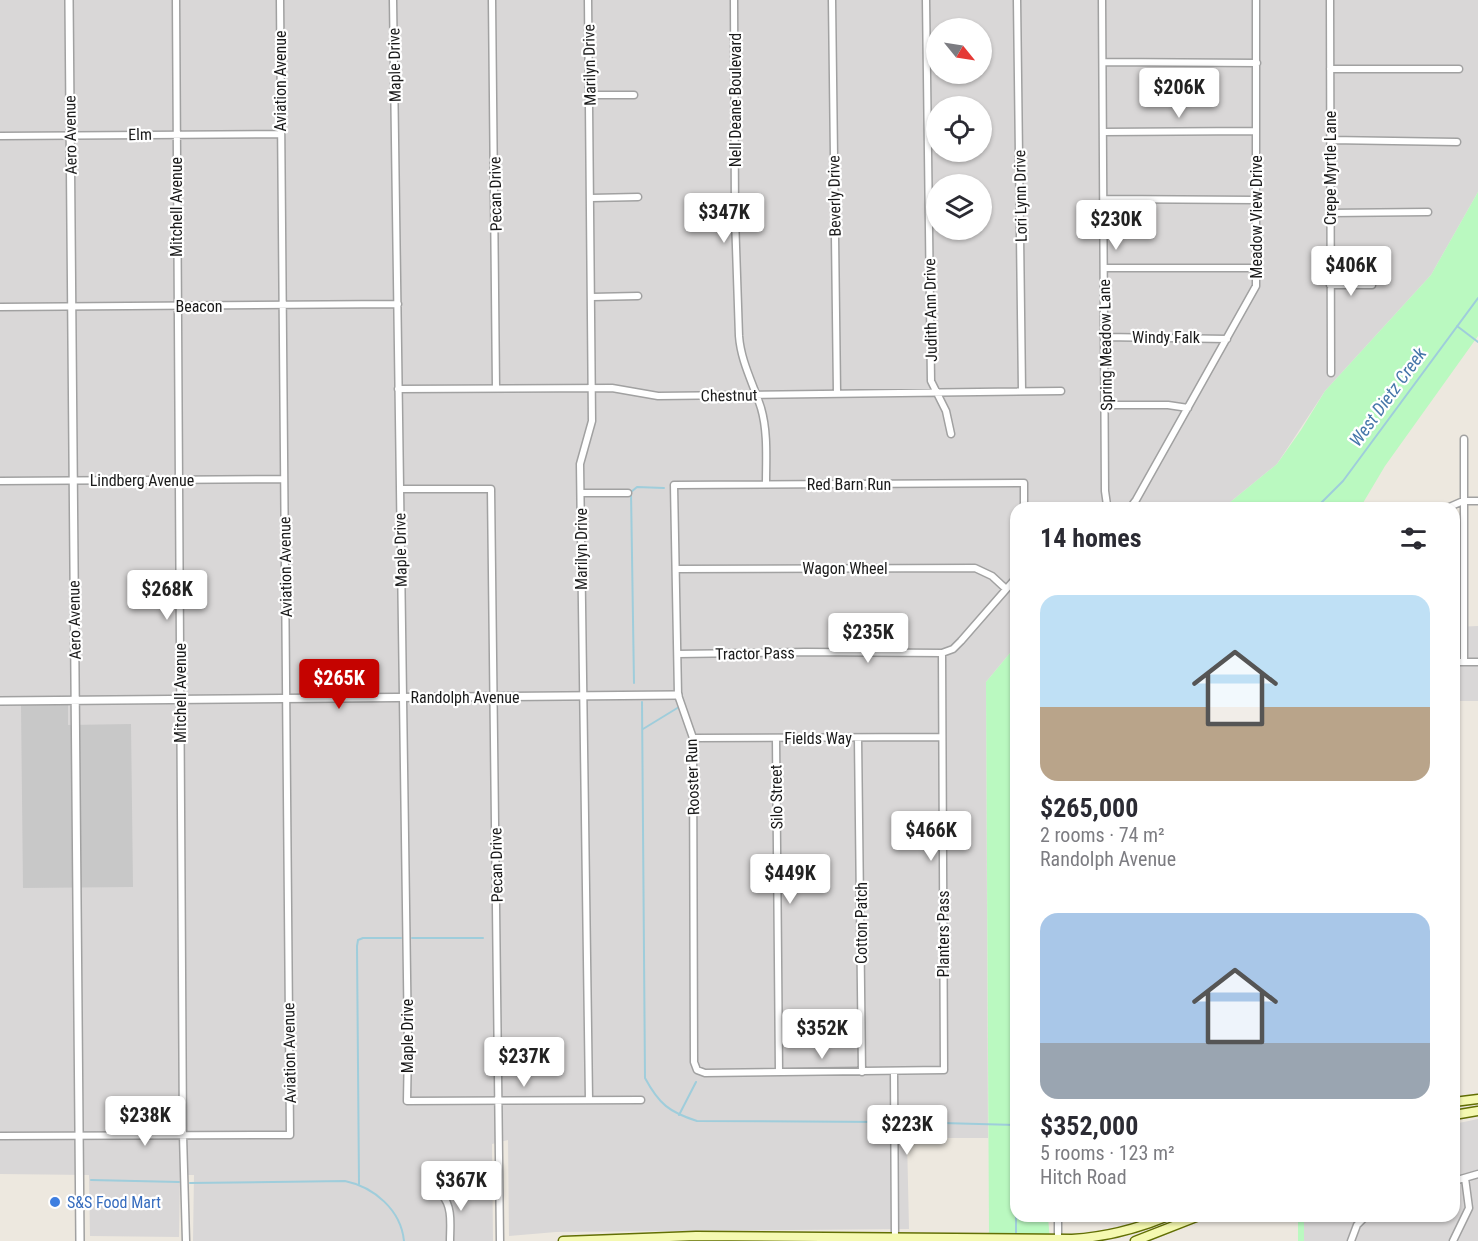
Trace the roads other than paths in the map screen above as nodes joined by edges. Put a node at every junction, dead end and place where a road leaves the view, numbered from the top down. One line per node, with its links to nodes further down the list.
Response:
1 (69, 0): 23 (street, Aero Avenue)
2 (176, 0): 24 (street, Mitchell Avenue)
3 (280, 0): 22 (street, Aviation Avenue)
4 (393, 0): 40 (street, Maple Drive)
5 (492, 0): 48 (street, Pecan Drive)
6 (588, 0): 18 (street, Marilyn Drive)
7 (734, 0): 55 (street, Nell Deane Boulevard)
8 (832, 0): 54 (street, Beverly Drive)
9 (926, 0): 53 (street, Judith Ann Drive)
10 (1017, 0): 51 (street, Lori Lynn Drive)
11 (1102, 0): 14 (street, Spring Meadow Lane)
12 (1256, 0): 15 (street, Meadow View Drive)
13 (1330, 0): 16 (street, Crepe Myrtle Lane)
14 (1103, 63): 15 (street); 21 (street, Spring Meadow Lane)
15 (1257, 63): 20 (street, Meadow View Drive)
16 (1330, 69): 17 (street); 26 (street, Crepe Myrtle Lane)
17 (1459, 69)
18 (589, 95): 19 (street); 29 (street, Marilyn Drive)
19 (634, 95)
20 (1256, 131): 21 (street); 31 (street, Meadow View Drive)
21 (1103, 132): 30 (street, Spring Meadow Lane)
22 (280, 134): 24 (street, Elm); 41 (street, Aviation Avenue)
23 (70, 135): 24 (street, Elm); 25 (street, Elm); 42 (street, Aero Avenue)
24 (175, 135): 44 (street, Mitchell Avenue)
25 (0, 136)
26 (1330, 140): 27 (street); 33 (street, Crepe Myrtle Lane)
27 (1457, 142)
28 (638, 197): 29 (street)
29 (591, 198): 39 (street, Marilyn Drive)
30 (1104, 200): 31 (street); 34 (street, Spring Meadow Lane)
31 (1256, 200): 35 (street, Meadow View Drive)
32 (1428, 212): 33 (street)
33 (1330, 213): 36 (street, Crepe Myrtle Lane)
34 (1104, 268): 35 (street); 45 (street, Spring Meadow Lane)
35 (1256, 268): 46 (street, Meadow View Drive)
36 (1330, 285): 37 (street); 47 (street, Crepe Myrtle Lane)
37 (1372, 285)
38 (638, 296): 39 (street)
39 (591, 297): 49 (street, Marilyn Drive)
40 (398, 304): 41 (street, Beacon); 50 (street, Maple Drive)
41 (283, 305): 44 (street, Beacon); 60 (street, Aviation Avenue)
42 (72, 306): 43 (street, Beacon); 44 (street, Beacon); 63 (street, Aero Avenue)
43 (0, 307)
44 (176, 307): 61 (street, Mitchell Avenue)
45 (1105, 337): 46 (street, Windy Falk); 56 (street, Spring Meadow Lane)
46 (1227, 339): 57 (street, Meadow View Drive)
47 (1331, 372)
48 (496, 388): 49 (street, Chestnut); 50 (street, Chestnut)
49 (592, 388): 55 (street, Chestnut); 67 (street, Marilyn Drive)
50 (398, 389): 66 (street, Maple Drive)
51 (1022, 391): 52 (street, Chestnut); 53 (street, Chestnut)
52 (1061, 391)
53 (935, 392): 54 (street, Chestnut); 58 (street, Judith Ann Drive)
54 (837, 393): 55 (street, Chestnut)
55 (756, 394): 65 (street, Nell Deane Boulevard)
56 (1106, 405): 57 (street); 72 (street, Spring Meadow Lane)
57 (1188, 408): 73 (street, Meadow View Drive)
58 (951, 434)
59 (1464, 439): 69 (street)
60 (284, 479): 61 (street, Lindberg Avenue); 87 (street, Aviation Avenue)
61 (178, 480): 63 (street, Lindberg Avenue); 88 (street, Mitchell Avenue)
62 (0, 481): 63 (street, Lindberg Avenue)
63 (73, 481): 90 (street, Aero Avenue)
64 (674, 484): 65 (street, Red Barn Run); 75 (street, Rooster Run)
65 (766, 484): 71 (street, Red Barn Run)
66 (399, 489): 85 (street, Maple Drive); 86 (street, Pecan Drive)
67 (581, 493): 68 (street); 84 (street, Marilyn Drive)
68 (628, 493)
69 (1463, 501): 70 (street); 74 (street); 81 (street)
70 (1478, 501)
71 (1024, 502)
72 (1107, 502)
73 (1134, 502)
74 (1460, 502)
75 (676, 569): 77 (street, Wagon Wheel); 79 (street, Rooster Run)
76 (1010, 585): 77 (street)
77 (1006, 589): 78 (street)
78 (942, 653): 79 (street, Tractor Pass); 91 (street, Planters Pass)
79 (678, 654): 83 (street, Rooster Run)
80 (1460, 662): 81 (street)
81 (1464, 662): 82 (street)
82 (1478, 662)
83 (678, 695): 84 (street, Randolph Avenue); 92 (street, Rooster Run)
84 (582, 696): 86 (street, Randolph Avenue); 100 (street, Marilyn Drive)
85 (403, 697): 86 (street, Randolph Avenue); 87 (street, Randolph Avenue); 99 (street, Maple Drive)
86 (493, 697): 99 (street, Pecan Drive)
87 (285, 698): 88 (street, Randolph Avenue); 105 (street, Aviation Avenue)
88 (180, 699): 90 (street, Randolph Avenue); 105 (street, Mitchell Avenue)
89 (0, 700): 90 (street, Randolph Avenue)
90 (75, 700): 107 (street, Aero Avenue)
91 (942, 737): 94 (street, Fields Way); 97 (street, Planters Pass)
92 (693, 738): 93 (street, Fields Way); 95 (street, Rooster Run)
93 (776, 738): 94 (street, Fields Way); 95 (street, Silo Street)
94 (858, 738): 96 (street, Cotton Patch)
95 (779, 1072): 96 (street)
96 (862, 1072): 97 (street)
97 (894, 1072): 120 (street)
98 (1478, 1099): 102 (main road)
99 (497, 1100): 100 (street); 128 (street, Pecan Drive)
100 (589, 1100): 101 (street)
101 (641, 1100)
102 (1460, 1101)
103 (1478, 1111): 104 (main road)
104 (1460, 1114)
105 (183, 1135): 107 (street); 126 (street, Mitchell Avenue)
106 (0, 1136): 107 (street)
107 (79, 1136): 125 (street, Aero Avenue)
108 (1478, 1174): 109 (street)
109 (1465, 1178): 110 (street); 132 (street)
110 (1460, 1179)
111 (442, 1195): 127 (street)
112 (1058, 1222): 124 (street)
113 (1152, 1222): 124 (main road)
114 (1185, 1222): 130 (main road)
115 (1359, 1222): 131 (street)
116 (696, 1238): 117 (main road); 123 (main road)
117 (743, 1239): 118 (main road)
118 (817, 1239): 119 (main road)
119 (854, 1239): 120 (main road)
120 (895, 1239): 121 (main road)
121 (950, 1239): 124 (main road)
122 (589, 1240): 123 (main road); 129 (main road)
123 (624, 1240)
124 (1058, 1240)
125 (80, 1241)
126 (186, 1241)
127 (450, 1241)
128 (500, 1241)
129 (563, 1241)
130 (1135, 1241)
131 (1351, 1241)
132 (1453, 1241)

